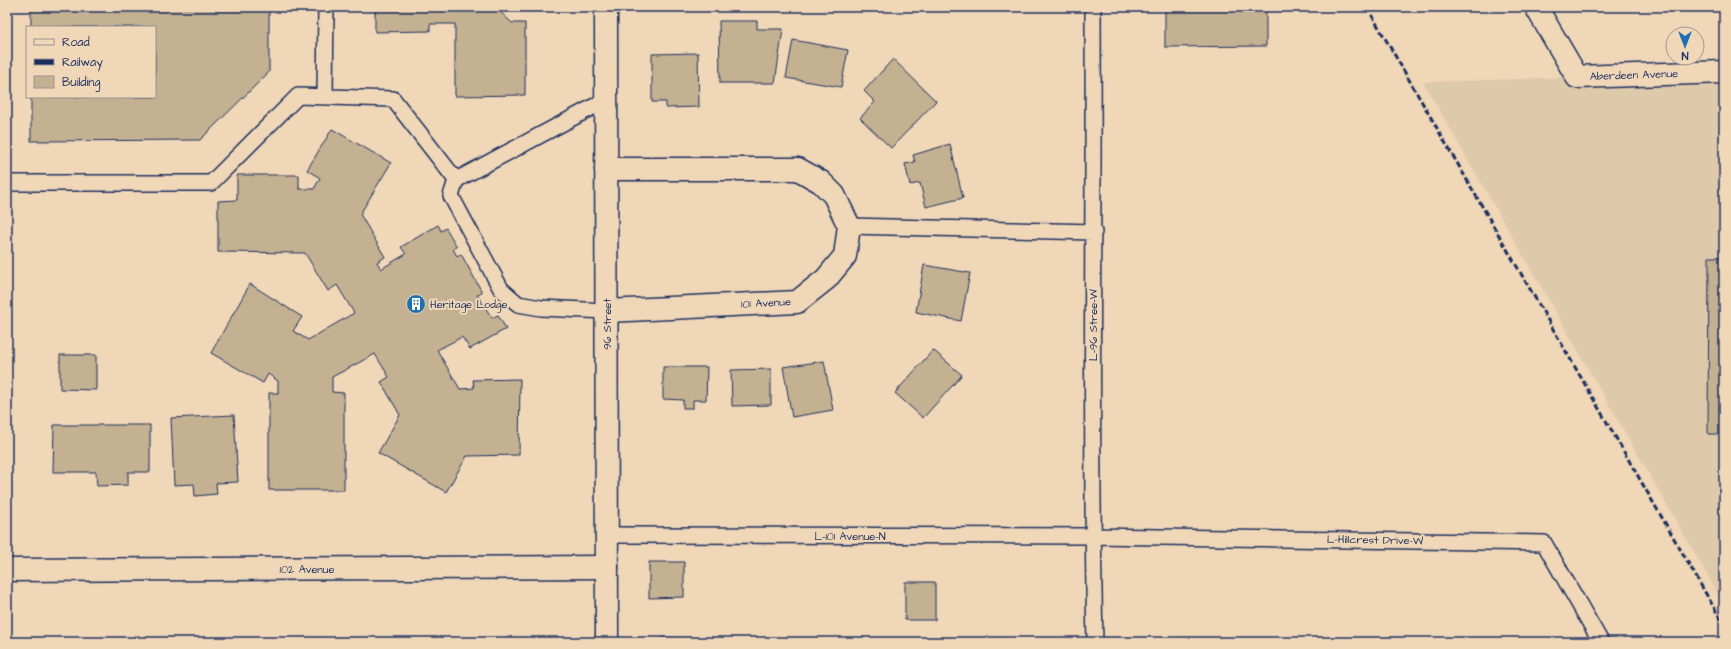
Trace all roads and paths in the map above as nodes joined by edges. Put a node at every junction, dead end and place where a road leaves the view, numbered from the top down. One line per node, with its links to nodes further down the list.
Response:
1 (326, 7): 6 (lane)
2 (606, 7): 7 (street, 96 Street)
3 (1093, 7): 12 (lane, L-96 Stree-W)
4 (1536, 7): 5 (street, Aberdeen Avenue)
5 (1724, 72)
6 (325, 96): 9 (lane); 10 (lane)
7 (606, 100): 8 (street, 96 Street); 9 (lane)
8 (606, 169): 11 (street); 13 (street, 96 Street)
9 (456, 180): 13 (lane)
10 (7, 183)
11 (849, 226): 12 (lane); 13 (street, 101 Avenue)
12 (1094, 232): 15 (lane, L-96 Stree-W)
13 (607, 311): 14 (street, 96 Street)
14 (607, 535): 15 (lane, L-101 Avenue-N); 16 (street, 96 Street)
15 (1092, 536): 19 (lane, L-96 Stree-W); 20 (lane, L-Hillcrest Drive-W)
16 (607, 567): 17 (street, 102 Avenue); 18 (street, 96 Street)
17 (7, 570)
18 (607, 642)
19 (1095, 642)
20 (1601, 642)

